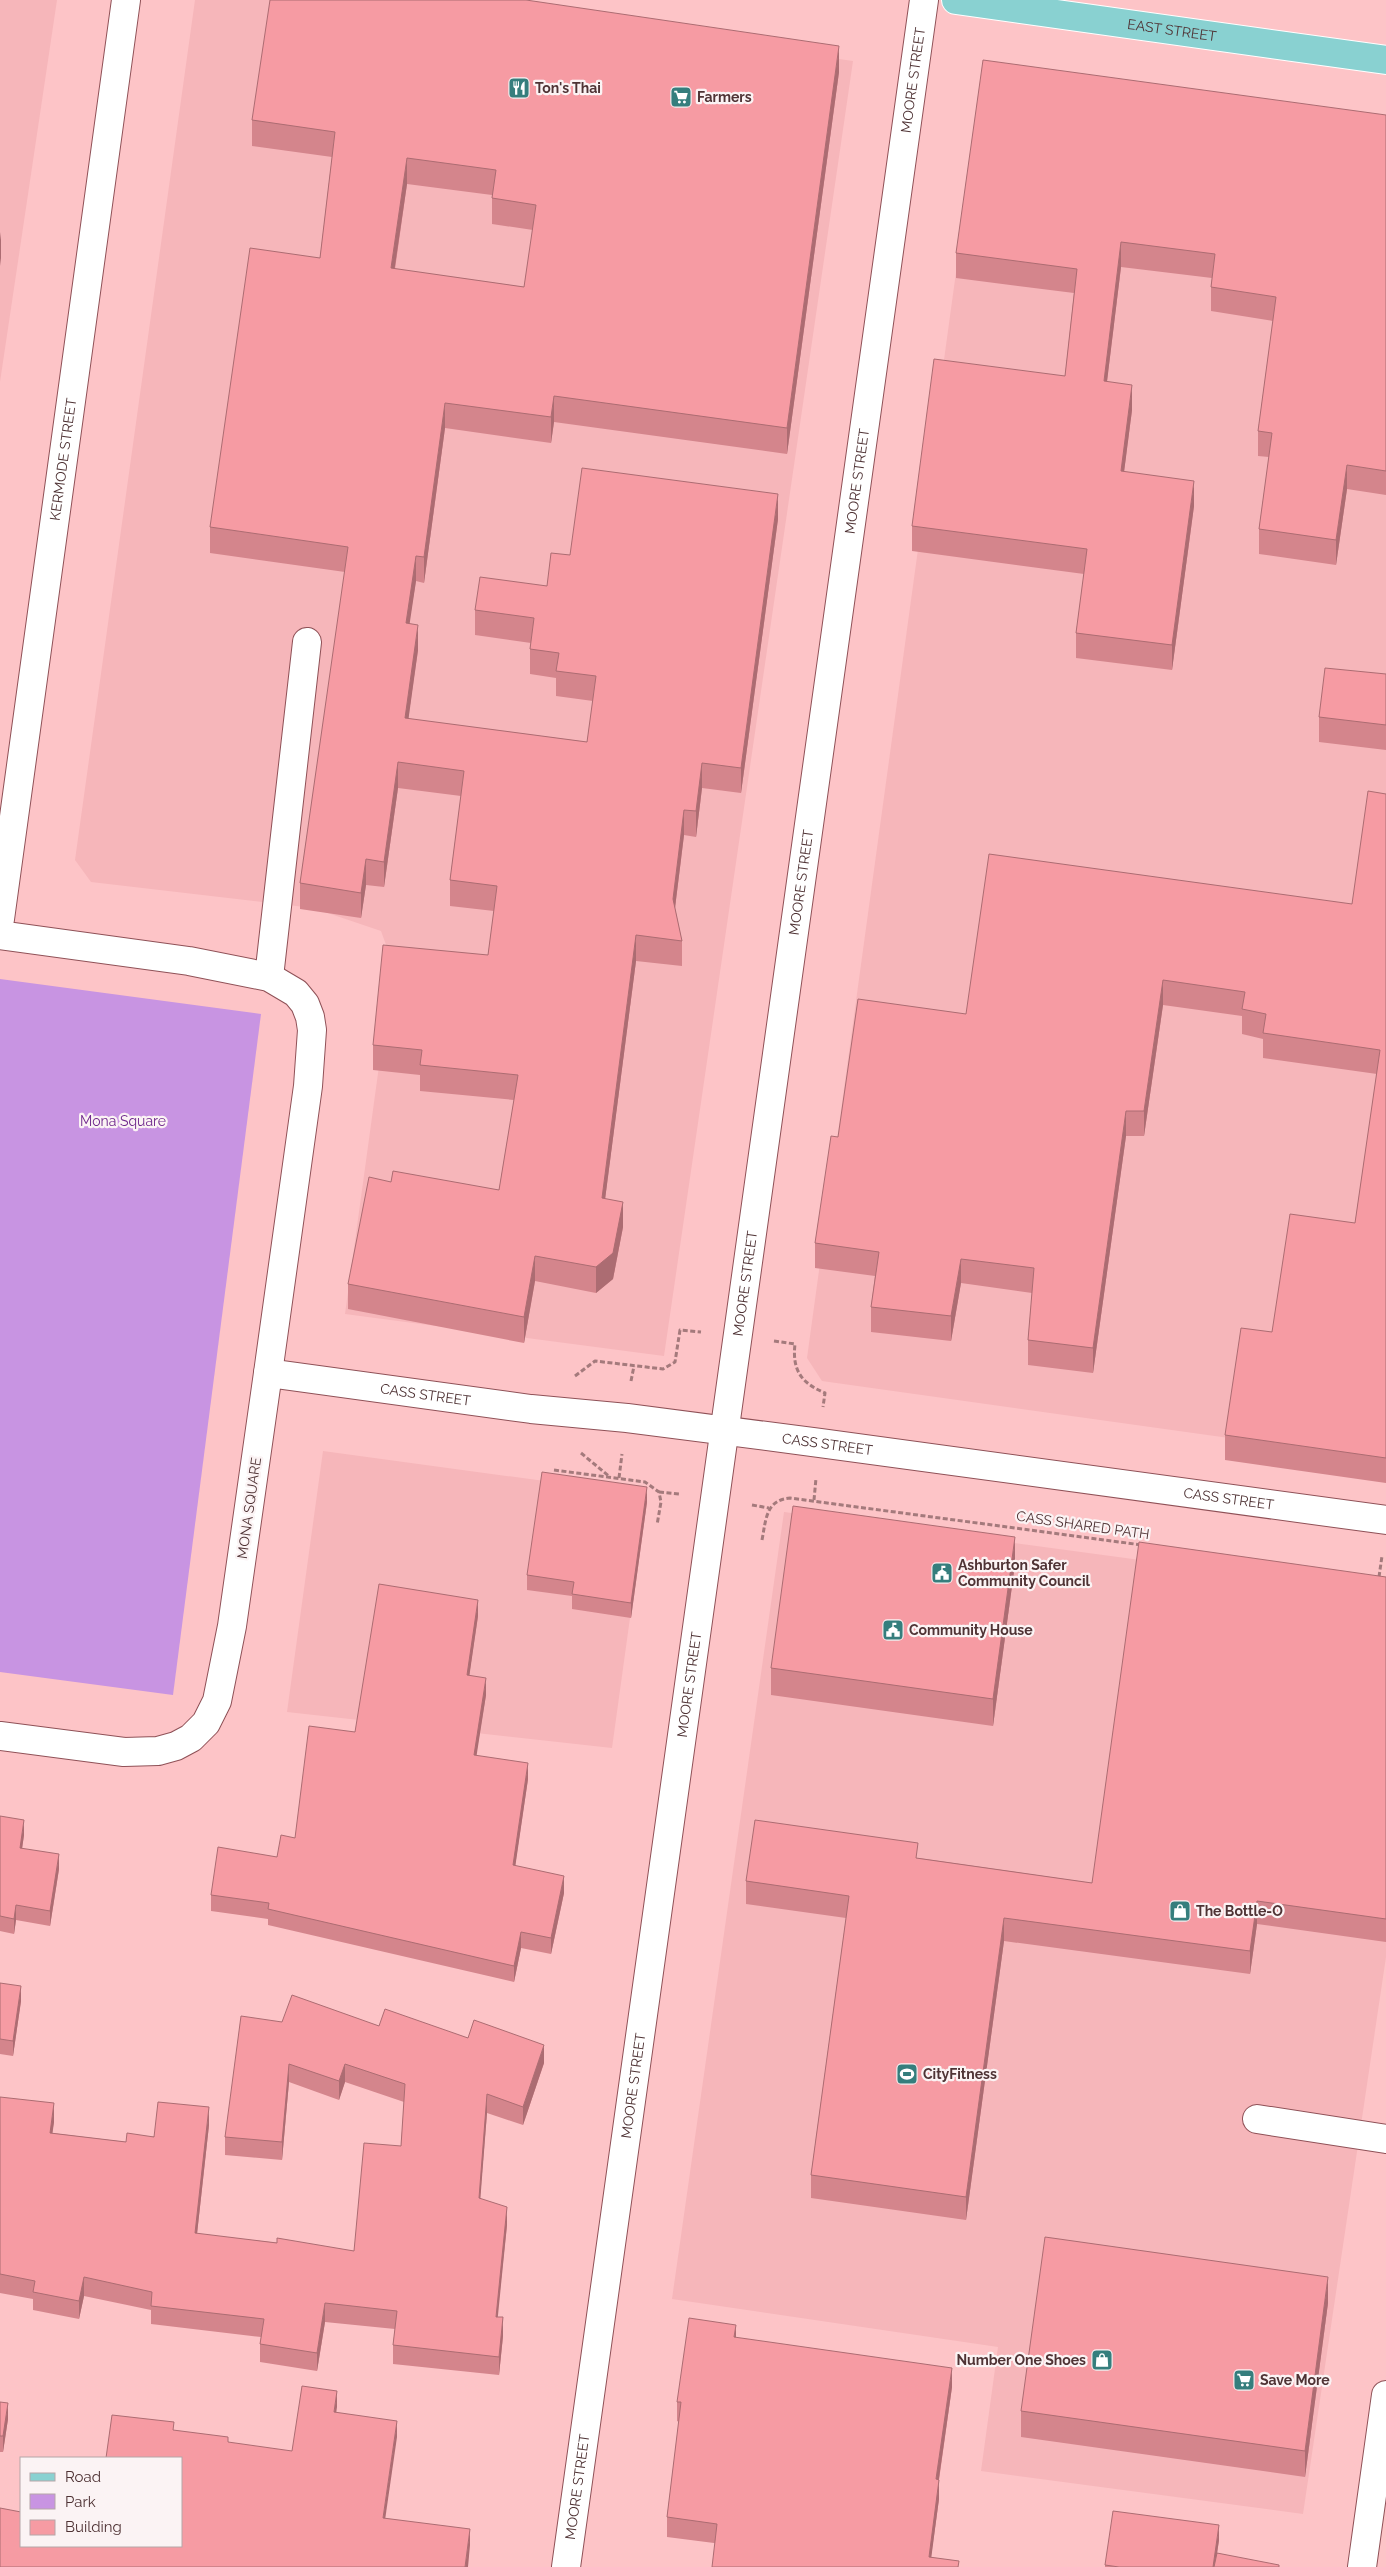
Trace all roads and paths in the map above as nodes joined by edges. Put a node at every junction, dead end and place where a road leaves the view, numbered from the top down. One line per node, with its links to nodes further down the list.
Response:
1 (126, 0): 6 (street, KERMODE STREET)
2 (924, 0): 14 (street, MOORE STREET)
3 (956, 0): 4 (main road, EAST STREET)
4 (1386, 60)
5 (307, 642): 8 (street)
6 (0, 919)
7 (0, 935): 8 (street, MONA SQUARE)
8 (268, 977): 11 (street, MONA SQUARE)
9 (704, 1333): 12 (path)
10 (772, 1341): 13 (path)
11 (268, 1373): 14 (street, CASS STREET); 34 (street, MONA SQUARE)
12 (567, 1382)
13 (823, 1412)
14 (723, 1430): 26 (street, CASS STREET); 38 (street, MOORE STREET)
15 (574, 1446): 19 (path)
16 (622, 1451): 20 (path)
17 (554, 1470): 19 (path)
18 (816, 1473): 23 (path)
19 (610, 1477): 20 (path)
20 (619, 1478): 21 (path)
21 (659, 1492): 22 (path); 27 (path)
22 (682, 1495)
23 (814, 1500): 25 (path, CASS SHARED PATH); 29 (path, CASS SHARED PATH)
24 (750, 1505): 25 (path)
25 (769, 1508): 28 (path)
26 (1386, 1520)
27 (657, 1526)
28 (762, 1540)
29 (1145, 1545)
30 (1382, 1553): 32 (path)
31 (1370, 1576): 32 (path)
32 (1379, 1577): 33 (path)
33 (1386, 1578)
34 (0, 1736)
35 (1256, 2119): 36 (street)
36 (1386, 2139)
37 (1386, 2394): 39 (street)
38 (566, 2567)
39 (1362, 2567)

